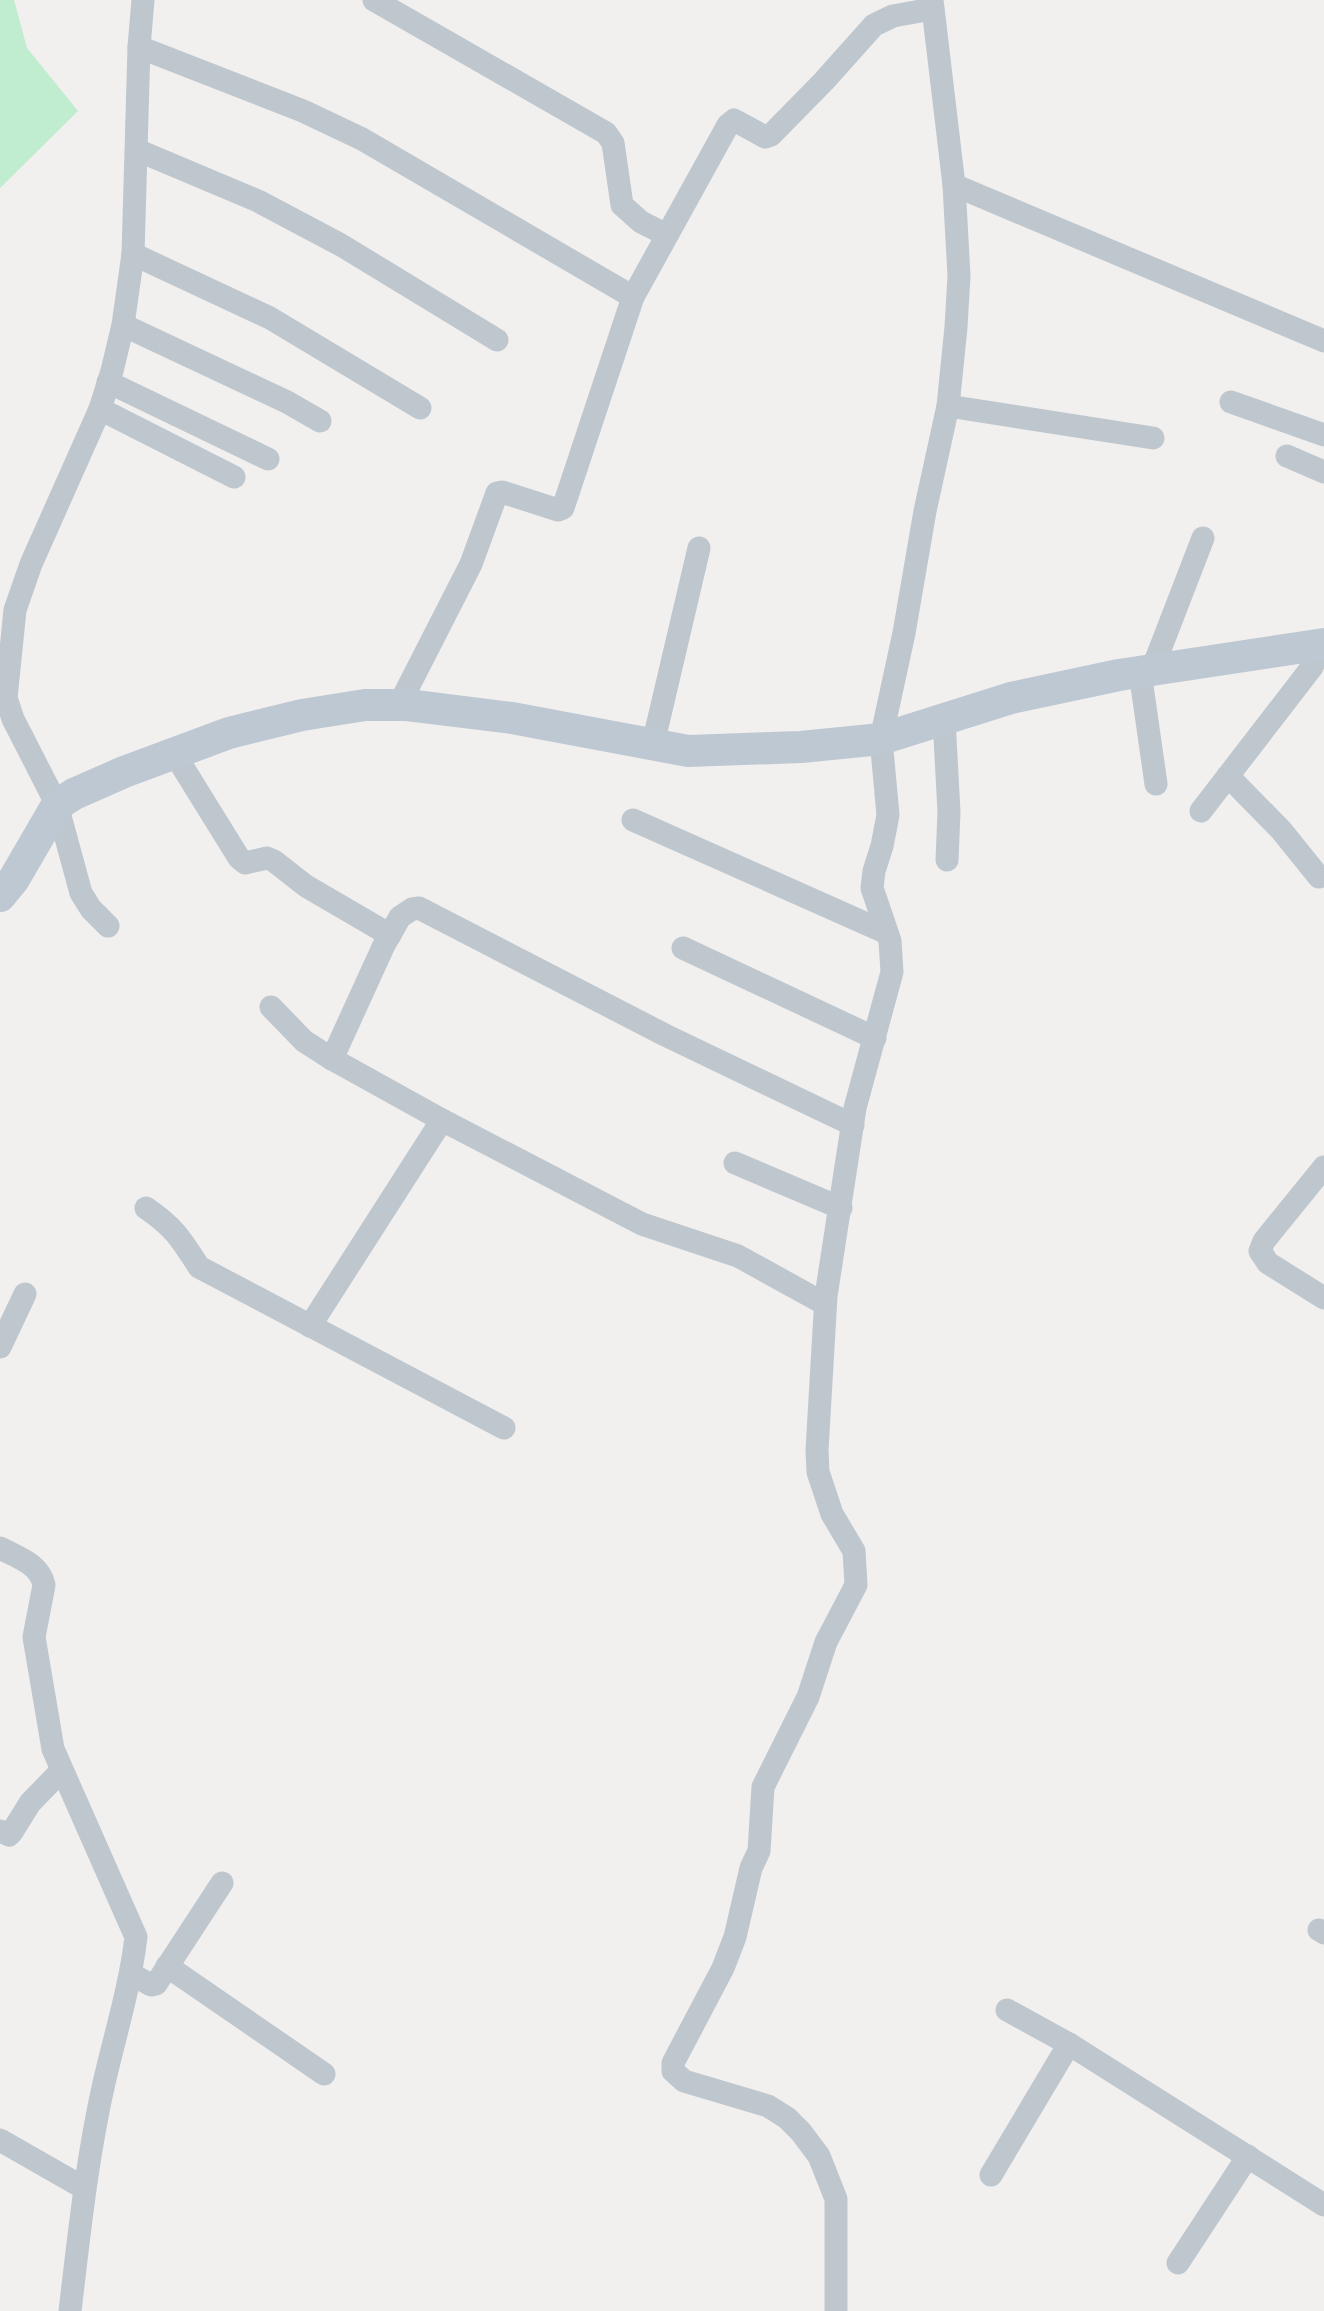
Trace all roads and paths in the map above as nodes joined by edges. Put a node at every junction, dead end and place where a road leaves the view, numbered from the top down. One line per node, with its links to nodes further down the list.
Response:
1 (143, 0): 4 (street)
2 (374, 0): 7 (street)
3 (932, 5): 6 (street); 7 (street)
4 (139, 47): 5 (street); 9 (street)
5 (137, 150): 8 (street); 11 (street)
6 (954, 186): 12 (street); 15 (street)
7 (667, 235): 9 (street)
8 (134, 254): 10 (street); 16 (street)
9 (633, 297): 30 (street)
10 (123, 324): 13 (street); 18 (street)
11 (497, 340)
12 (1324, 341)
13 (108, 382): 17 (street); 22 (street)
14 (1231, 402): 19 (street)
15 (948, 406): 20 (street); 32 (street)
16 (420, 408)
17 (100, 409): 24 (street); 29 (street)
18 (320, 421)
19 (1324, 435)
20 (1153, 438)
21 (1287, 456): 23 (street)
22 (268, 459)
23 (1324, 472)
24 (233, 477)
25 (1203, 538): 28 (street)
26 (699, 548): 33 (street)
27 (1324, 644): 28 (street); 35 (street)
28 (1146, 671): 31 (street); 36 (street)
29 (3, 687): 37 (street)
30 (399, 705): 33 (street); 34 (street)
31 (944, 719): 32 (street); 40 (street)
32 (881, 739): 33 (street); 44 (street)
33 (653, 744)
34 (174, 753): 37 (street); 45 (street)
35 (1228, 776): 38 (street); 41 (street)
36 (1156, 784)
37 (57, 805): 42 (street); 43 (street)
38 (1201, 811)
39 (633, 820): 44 (street)
40 (947, 860)
41 (1318, 877)
42 (0, 896)
43 (108, 926)
44 (887, 933): 48 (street)
45 (390, 934): 49 (street); 51 (street)
46 (683, 948): 48 (street)
47 (271, 1007): 49 (street)
48 (875, 1038): 51 (street)
49 (332, 1059): 50 (street)
50 (442, 1120): 58 (street); 60 (street)
51 (853, 1125): 55 (street)
52 (735, 1163): 55 (street)
53 (1324, 1167): 57 (street)
54 (146, 1208): 60 (street)
55 (841, 1208): 58 (street)
56 (25, 1294): 59 (street)
57 (1324, 1298)
58 (825, 1304): 79 (street)
59 (7, 1313): 61 (street)
60 (310, 1326): 62 (street)
61 (0, 1346)
62 (504, 1428)
63 (0, 1548): 64 (street)
64 (61, 1771): 65 (street); 68 (street)
65 (0, 1831)
66 (222, 1884): 67 (street)
67 (167, 1966): 68 (street); 71 (street)
68 (131, 1974): 75 (street)
69 (1007, 2010): 70 (street)
70 (1069, 2044): 73 (street); 74 (street)
71 (324, 2074)
72 (0, 2140): 75 (street)
73 (1248, 2156): 76 (street); 77 (street)
74 (991, 2175)
75 (84, 2188): 78 (street)
76 (1324, 2204)
77 (1178, 2263)
78 (70, 2311)
79 (836, 2311)

